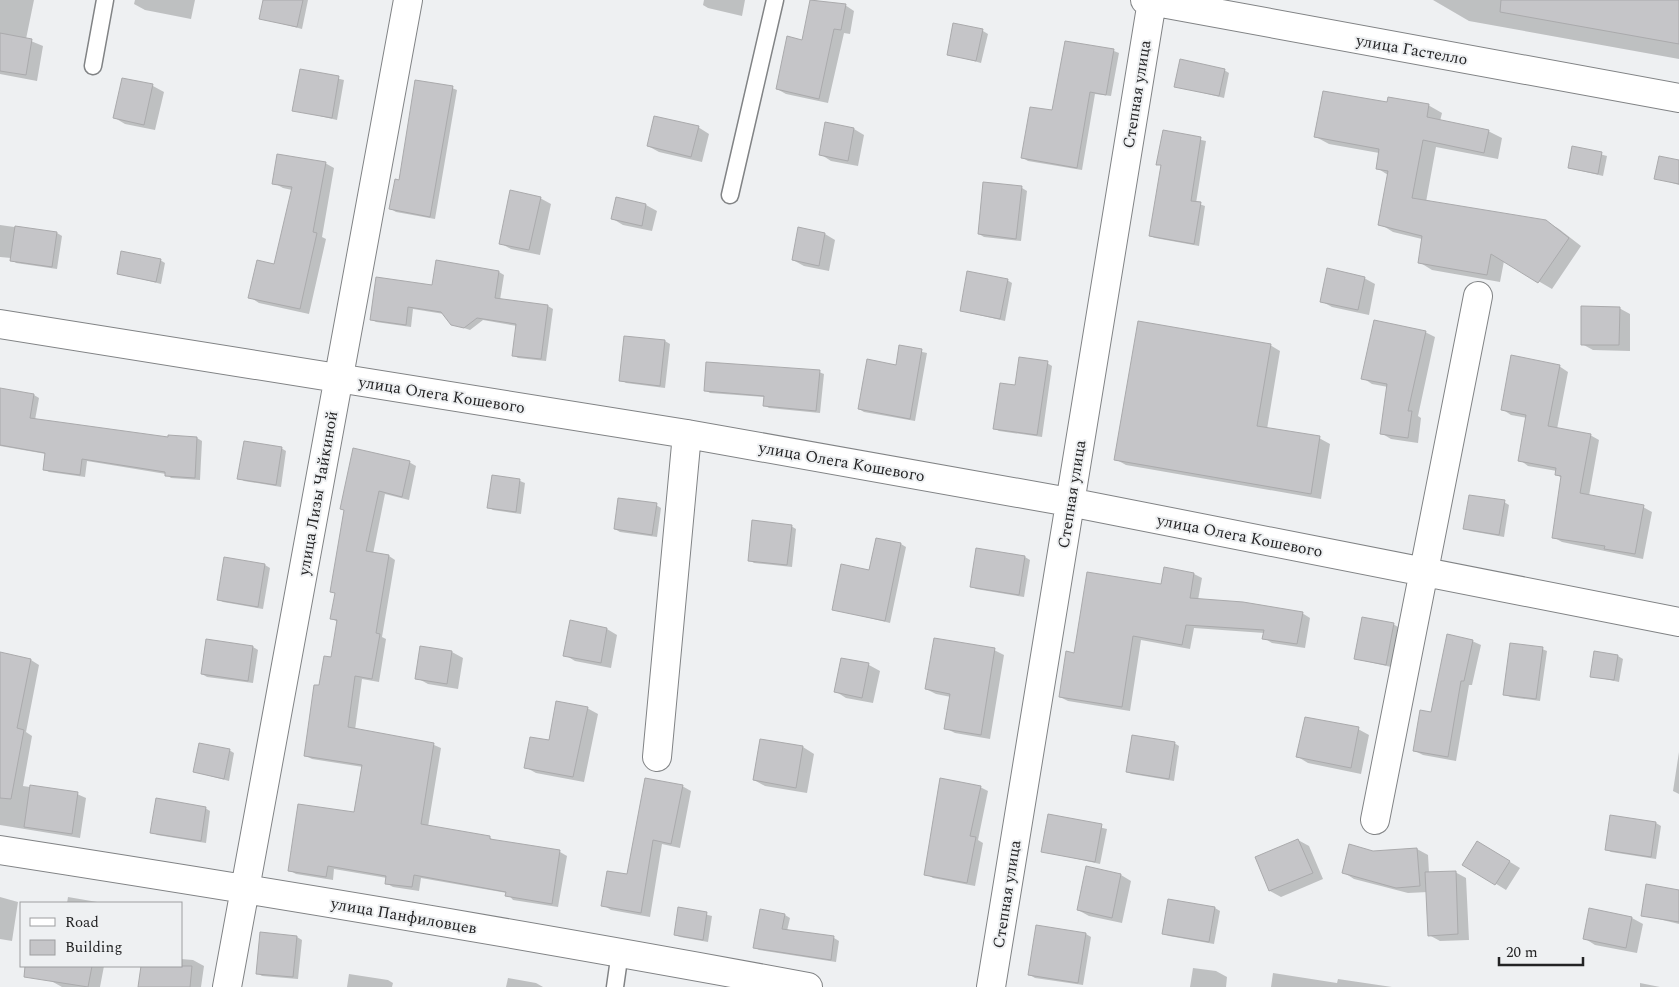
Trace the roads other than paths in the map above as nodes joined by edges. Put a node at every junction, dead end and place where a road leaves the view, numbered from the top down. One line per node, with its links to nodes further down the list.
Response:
1 (105, 0): 6 (lane)
2 (408, 0): 11 (street, улица Лизы Чайкиной)
3 (775, 0): 8 (lane)
4 (1148, 0): 5 (street, улица Гастелло); 13 (street, Степная улица)
5 (1190, 4): 7 (street, улица Гастелло)
6 (93, 66)
7 (1679, 98)
8 (730, 194)
9 (1478, 296): 14 (street)
10 (0, 324): 11 (street, улица Олега Кошевого)
11 (338, 377): 12 (street, улица Олега Кошевого); 19 (street, улица Лизы Чайкиной)
12 (687, 434): 13 (street, улица Олега Кошевого); 16 (street)
13 (1069, 502): 14 (street, улица Олега Кошевого); 24 (street, Степная улица)
14 (1423, 570): 15 (street, улица Олега Кошевого); 17 (street)
15 (1679, 622)
16 (657, 757)
17 (1376, 820)
18 (0, 850): 19 (street, улица Панфиловцев)
19 (245, 888): 20 (street, улица Панфиловцев); 21 (street, улица Лизы Чайкиной)
20 (620, 952): 22 (lane); 23 (street, улица Панфиловцев)
21 (227, 987)
22 (615, 987)
23 (808, 987)
24 (991, 987)

